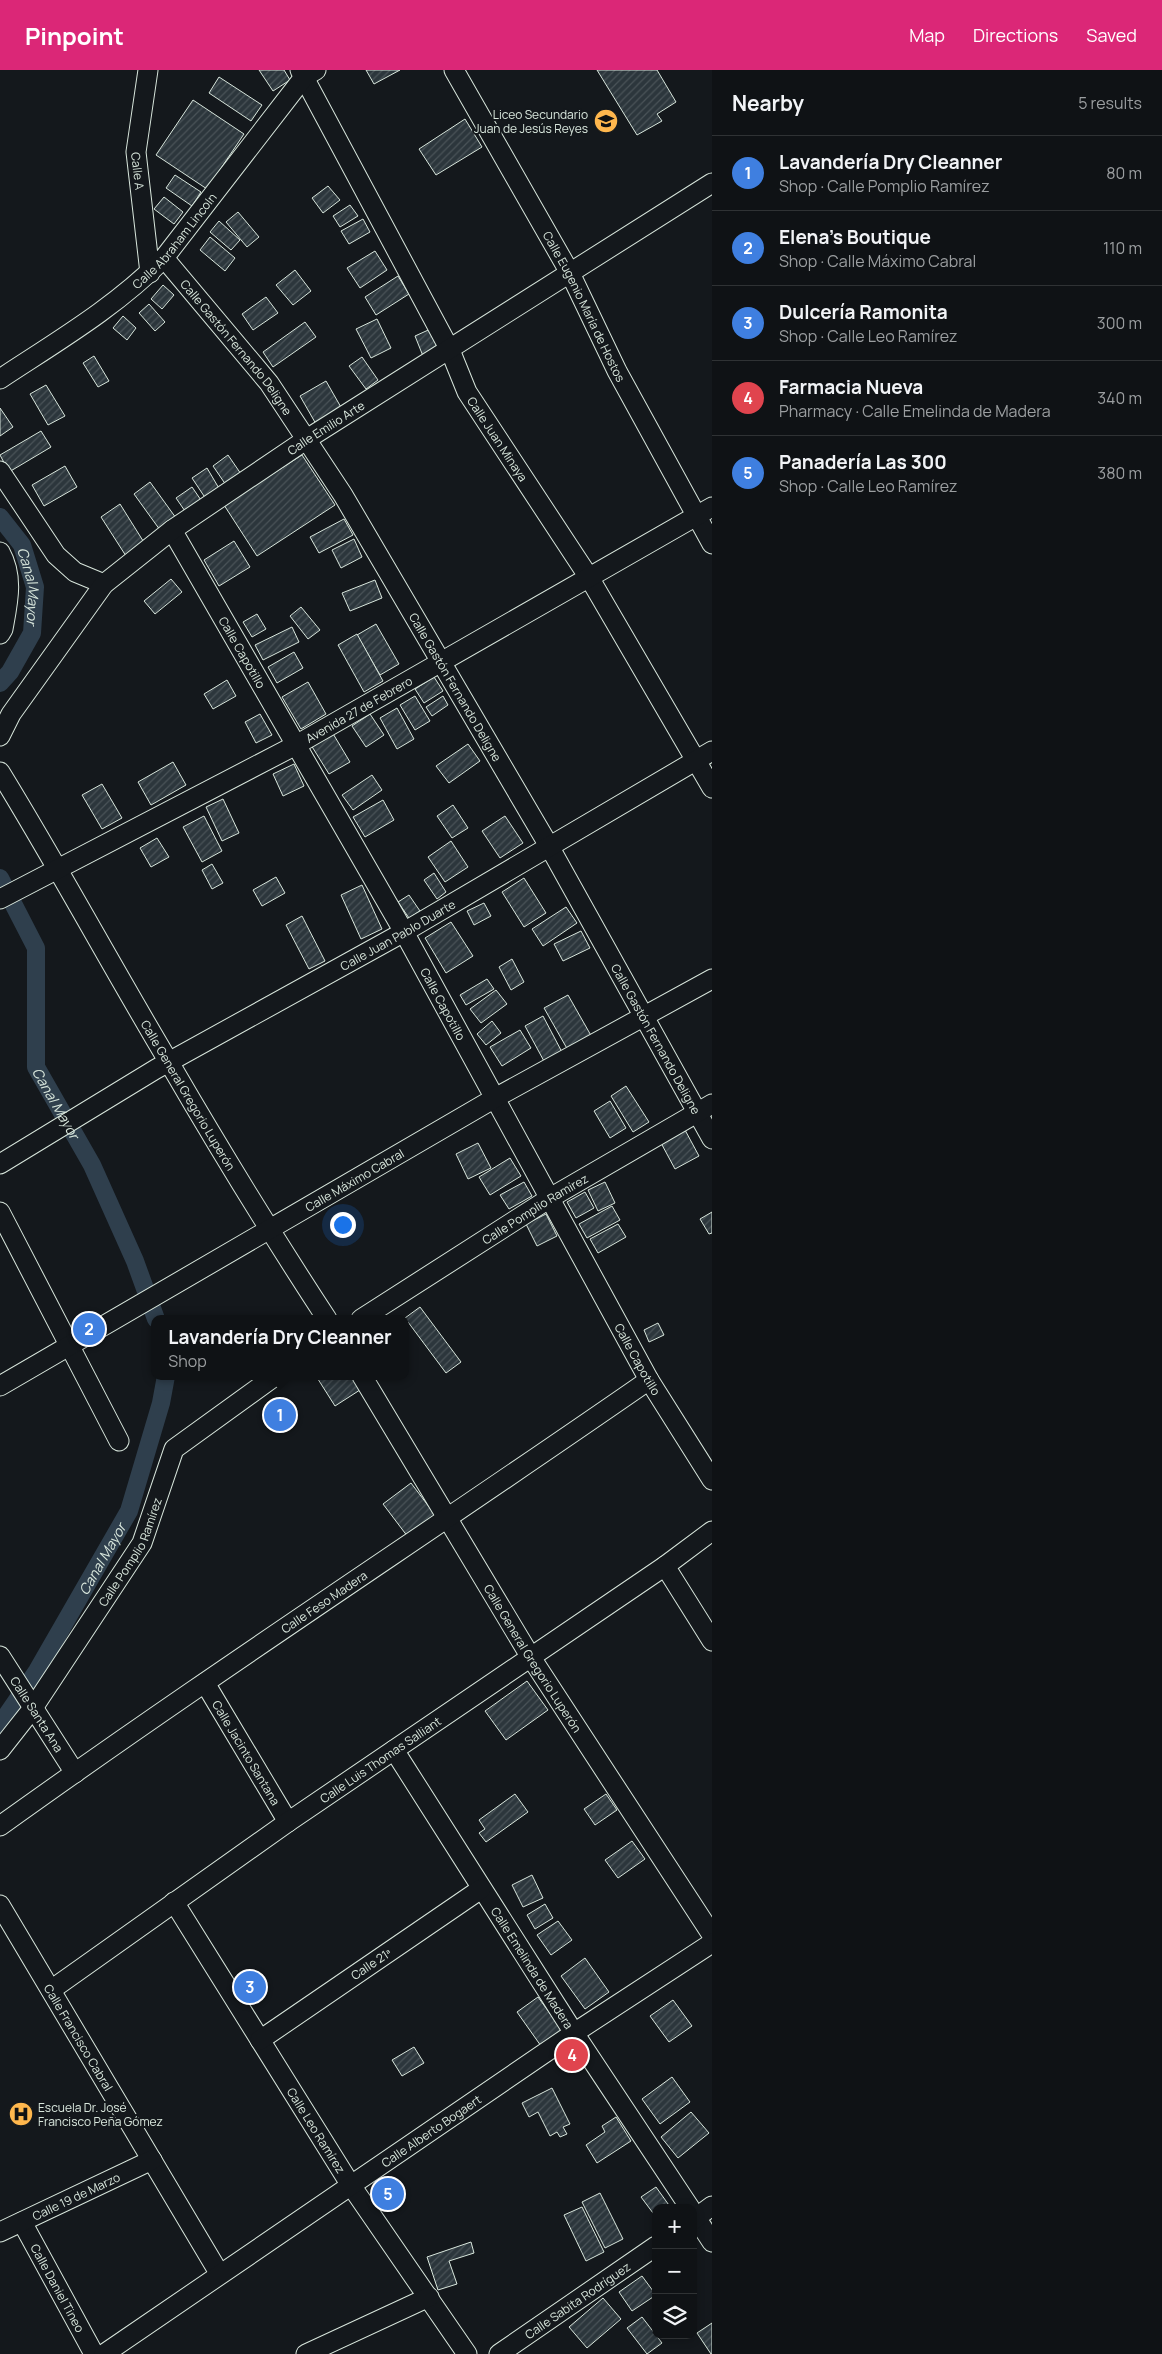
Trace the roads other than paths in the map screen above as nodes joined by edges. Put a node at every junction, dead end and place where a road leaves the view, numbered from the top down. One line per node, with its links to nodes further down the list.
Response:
1 (148, 70): 6 (street, Calle A)
2 (454, 70): 7 (street, Calle Eugenio María de Hostos)
3 (307, 72): 5 (street, Calle Abraham Lincoln); 8 (street, Calle Juan Minaya)
4 (712, 184): 7 (street, Calle Emilio Arte)
5 (164, 258): 6 (street, Calle Abraham Lincoln); 10 (street, Calle Gastón Fernando Deligne)
6 (150, 273): 9 (street, Calle Abraham Lincoln)
7 (570, 273): 8 (street, Calle Emilio Arte); 12 (street, Calle Eugenio María de Hostos)
8 (450, 350): 10 (street, Calle Emilio Arte); 16 (street, Calle Juan Minaya)
9 (0, 379)
10 (307, 439): 13 (street, Calle Emilio Arte); 19 (street, Calle Gastón Fernando Deligne)
11 (0, 471): 17 (street)
12 (704, 512): 14 (street, Calle Eugenio María de Hostos); 16 (street, Avenida 27 de Febrero)
13 (172, 530): 17 (street, Calle Emilio Arte); 21 (street, Calle Capotillo)
14 (712, 544)
15 (0, 552): 18 (street)
16 (590, 579): 19 (street, Avenida 27 de Febrero); 23 (street, Calle Juan Minaya)
17 (104, 584): 20 (street, Calle Emilio Arte)
18 (0, 634)
19 (440, 663): 21 (street, Avenida 27 de Febrero); 26 (street, Calle Gastón Fernando Deligne)
20 (0, 736)
21 (296, 745): 27 (street, Avenida 27 de Febrero); 29 (street, Calle Capotillo)
22 (712, 751): 23 (street, Calle Juan Pablo Duarte)
23 (696, 761): 25 (street, Calle Juan Minaya); 26 (street, Calle Juan Pablo Duarte)
24 (0, 772): 27 (street)
25 (712, 788)
26 (549, 846): 29 (street, Calle Juan Pablo Duarte); 31 (street, Calle Gastón Fernando Deligne)
27 (58, 867): 28 (street, Avenida 27 de Febrero); 32 (street, Calle General Gregorio Luperón)
28 (0, 899)
29 (404, 932): 32 (street, Calle Juan Pablo Duarte); 33 (street, Calle Capotillo)
30 (712, 979): 31 (street, Calle Máximo Cabral)
31 (643, 1018): 33 (street, Calle Máximo Cabral); 34 (street, Calle Gastón Fernando Deligne)
32 (169, 1062): 36 (street, Calle Juan Pablo Duarte); 39 (street, Calle General Gregorio Luperón)
33 (496, 1098): 37 (street, Calle Capotillo); 39 (street, Calle Máximo Cabral)
34 (705, 1109): 35 (street, Calle Gastón Fernando Deligne); 37 (street, Calle Pomplio Ramírez)
35 (712, 1139)
36 (0, 1164)
37 (550, 1198): 41 (street, Calle Pomplio Ramírez); 45 (street, Calle Capotillo)
38 (0, 1212): 42 (street)
39 (269, 1229): 40 (street, Calle General Gregorio Luperón); 42 (street, Calle Máximo Cabral)
40 (324, 1315)
41 (367, 1315)
42 (70, 1346): 46 (street, Calle Máximo Cabral); 47 (street)
43 (269, 1380): 56 (street, Calle Pomplio Ramírez)
44 (364, 1380): 49 (street, Calle General Gregorio Luperón)
45 (649, 1380): 48 (street, Calle Capotillo); 49 (street, Calle Feso Madera)
46 (0, 1386)
47 (119, 1441)
48 (712, 1480)
49 (449, 1519): 54 (street, Calle General Gregorio Luperón); 55 (street, Calle Feso Madera)
50 (712, 1531): 51 (street, Calle Luis Thomas Salliant)
51 (665, 1566): 52 (street); 54 (street, Calle Luis Thomas Salliant)
52 (712, 1641)
53 (0, 1656): 56 (street, Calle Santa Ana)
54 (530, 1656): 58 (street, Calle Luis Thomas Salliant); 65 (street, Calle General Gregorio Luperón)
55 (205, 1683): 59 (street, Calle Feso Madera); 60 (street, Calle Jacinto Santana)
56 (31, 1705): 57 (street, Calle Pomplio Ramírez); 59 (street, Calle Santa Ana)
57 (0, 1750)
58 (394, 1750): 60 (street, Calle Luis Thomas Salliant); 62 (street, Calle Emelinda de Madera)
59 (74, 1773): 61 (street, Calle Feso Madera)
60 (288, 1822): 63 (street, Calle Luis Thomas Salliant)
61 (0, 1826)
62 (481, 1888): 68 (street, Calle Emelinda de Madera); 69 (street, Calle 21ª)
63 (174, 1902): 67 (street, Calle Luis Thomas Salliant); 69 (street, Calle Leo Ramírez)
64 (0, 1905): 67 (street, Calle Francisco Cabral)
65 (712, 1935)
66 (712, 1943): 68 (street, Calle Alberto Bogaert)
67 (51, 1990): 70 (street, Calle Francisco Cabral)
68 (574, 2033): 71 (street, Calle Alberto Bogaert); 72 (street, Calle Emelinda de Madera)
69 (260, 2040): 71 (street, Calle Leo Ramírez)
70 (152, 2160): 76 (street, Calle 19 de Marzo); 80 (street, Calle Francisco Cabral)
71 (350, 2184): 80 (street, Calle Alberto Bogaert); 81 (street, Calle Leo Ramírez)
72 (686, 2204)
73 (712, 2206): 74 (street)
74 (697, 2213)
75 (697, 2221): 78 (street, Calle Emelinda de Madera)
76 (22, 2222): 77 (street, Calle 19 de Marzo); 82 (street, Calle Daniel Tineo)
77 (0, 2232)
78 (712, 2242)
79 (652, 2249): 86 (street, Calle Sabita Rodríguez)
80 (219, 2273): 83 (street, Calle Alberto Bogaert)
81 (429, 2297): 84 (street); 85 (street, Calle Leo Ramírez)
82 (94, 2354)
83 (104, 2354)
84 (306, 2354)
85 (467, 2354)
86 (499, 2354)

